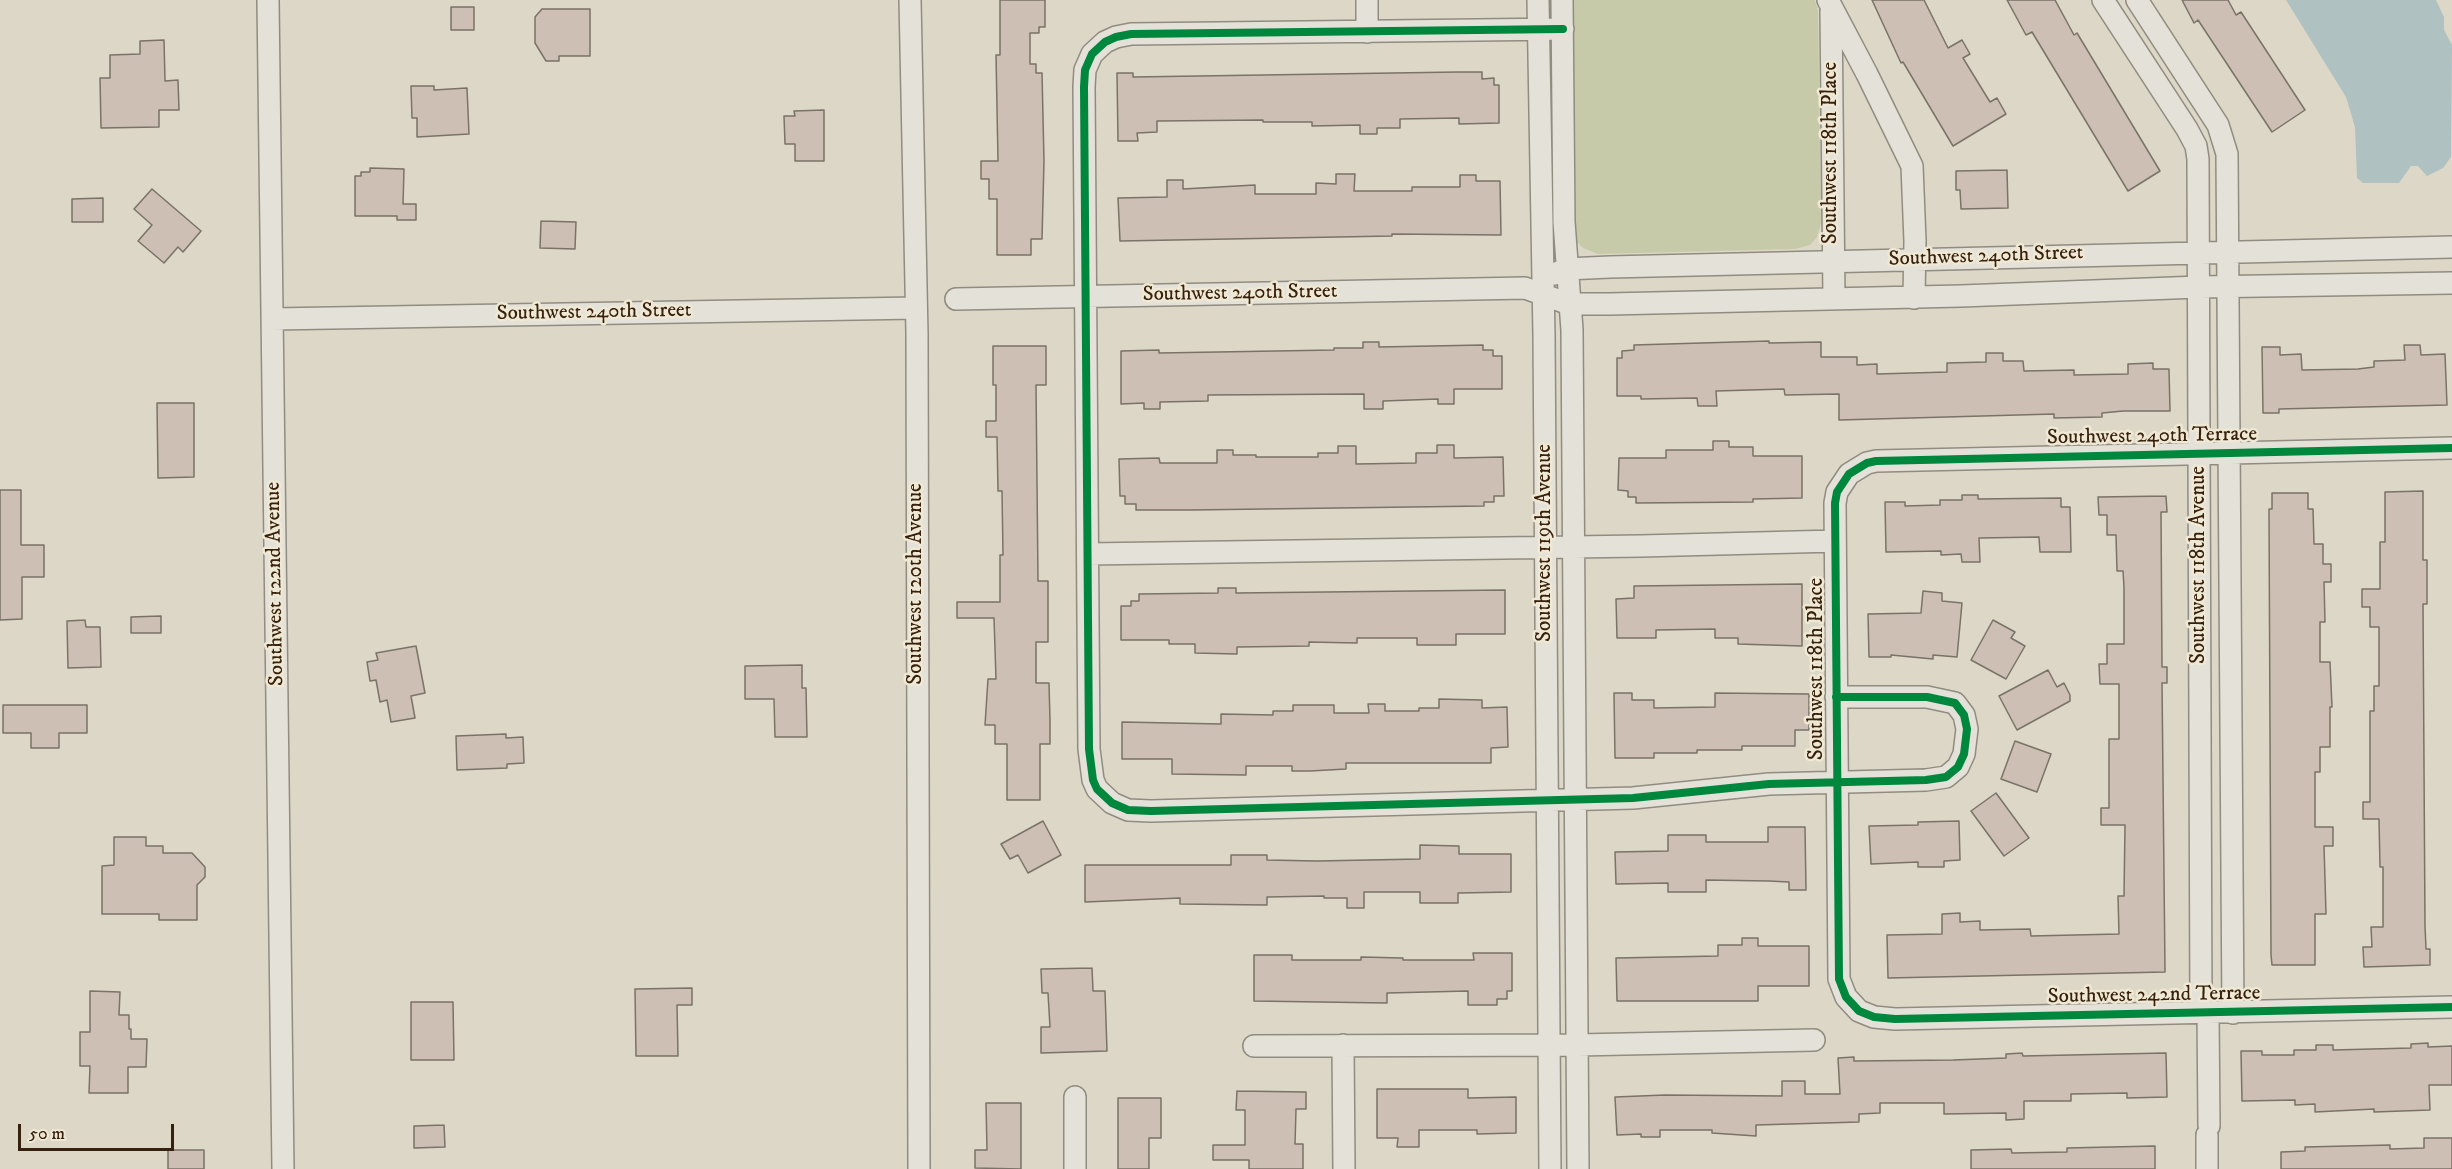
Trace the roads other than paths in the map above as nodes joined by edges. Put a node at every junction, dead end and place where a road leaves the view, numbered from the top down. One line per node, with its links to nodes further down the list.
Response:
1 (268, 0): 30 (street, Southwest 122nd Avenue)
2 (910, 0): 29 (street, Southwest 120th Avenue)
3 (1367, 0): 11 (street)
4 (1538, 0): 10 (street, Southwest 119th Avenue)
5 (1562, 0): 9 (street)
6 (2103, 0): 16 (street, Southwest 118th Avenue)
7 (2138, 0): 15 (street, Southwest 118th Avenue)
8 (1829, 4): 12 (street, Southwest 118th Place); 13 (street, Southwest 118th Place)
9 (1563, 29): 10 (street); 19 (street)
10 (1539, 30): 11 (street); 23 (street, Southwest 119th Avenue)
11 (1367, 32): 24 (street)
12 (1868, 74): 13 (street); 17 (street, Southwest 118th Place)
13 (1832, 88): 18 (street, Southwest 118th Place)
14 (2452, 247): 15 (street, Southwest 240th Street)
15 (2228, 250): 16 (street, Southwest 240th Street); 21 (street, Southwest 118th Avenue)
16 (2199, 251): 17 (street, Southwest 240th Street); 22 (street, Southwest 118th Avenue)
17 (1915, 260): 18 (street, Southwest 240th Street); 26 (street, Southwest 118th Place)
18 (1833, 262): 19 (street, Southwest 240th Street); 27 (street, Southwest 118th Place)
19 (1566, 269): 23 (street, Southwest 240th Street); 28 (street)
20 (2452, 283): 21 (street, Southwest 240th Street)
21 (2228, 286): 22 (street, Southwest 240th Street); 32 (street, Southwest 118th Avenue)
22 (2199, 287): 26 (street, Southwest 240th Street); 33 (street, Southwest 118th Avenue)
23 (1537, 288): 24 (street, Southwest 240th Street); 28 (street, Southwest 240th Street); 37 (street, Southwest 119th Avenue)
24 (1086, 297): 25 (street, Southwest 240th Street); 38 (street)
25 (956, 298)
26 (1914, 298): 27 (street, Southwest 240th Street)
27 (1834, 299): 28 (street, Southwest 240th Street)
28 (1569, 304): 36 (street)
29 (916, 308): 30 (street, Southwest 240th Street); 54 (street, Southwest 120th Avenue)
30 (273, 319): 53 (street, Southwest 122nd Avenue)
31 (2452, 448): 32 (street, Southwest 240th Terrace)
32 (2229, 453): 33 (street, Southwest 240th Terrace); 46 (street, Southwest 118th Avenue)
33 (2199, 454): 34 (street, Southwest 240th Terrace); 45 (street, Southwest 118th Avenue)
34 (1854, 470): 35 (street, Southwest 118th Place)
35 (1836, 541): 36 (street); 39 (street, Southwest 118th Place)
36 (1574, 546): 37 (street); 41 (street)
37 (1546, 547): 38 (street); 42 (street, Southwest 119th Avenue)
38 (1088, 554): 42 (street)
39 (1836, 697): 40 (street, Southwest 118th Place); 40 (street)
40 (1837, 783): 41 (street); 44 (street, Southwest 118th Place)
41 (1575, 799): 42 (street); 49 (street)
42 (1548, 800): 48 (street, Southwest 119th Avenue)
43 (2452, 1007): 46 (street, Southwest 242nd Terrace)
44 (1859, 1011): 45 (street, Southwest 242nd Terrace)
45 (2204, 1013): 46 (street, Southwest 242nd Terrace); 59 (street, Southwest 118th Avenue)
46 (2233, 1013)
47 (1815, 1040): 49 (street)
48 (1549, 1045): 49 (street); 51 (street); 57 (street, Southwest 119th Avenue)
49 (1578, 1045): 58 (street)
50 (1254, 1046): 51 (street)
51 (1343, 1046): 56 (street)
52 (1075, 1097): 55 (street)
53 (284, 1169)
54 (919, 1169)
55 (1075, 1169)
56 (1344, 1169)
57 (1550, 1169)
58 (1578, 1169)
59 (2207, 1169)

